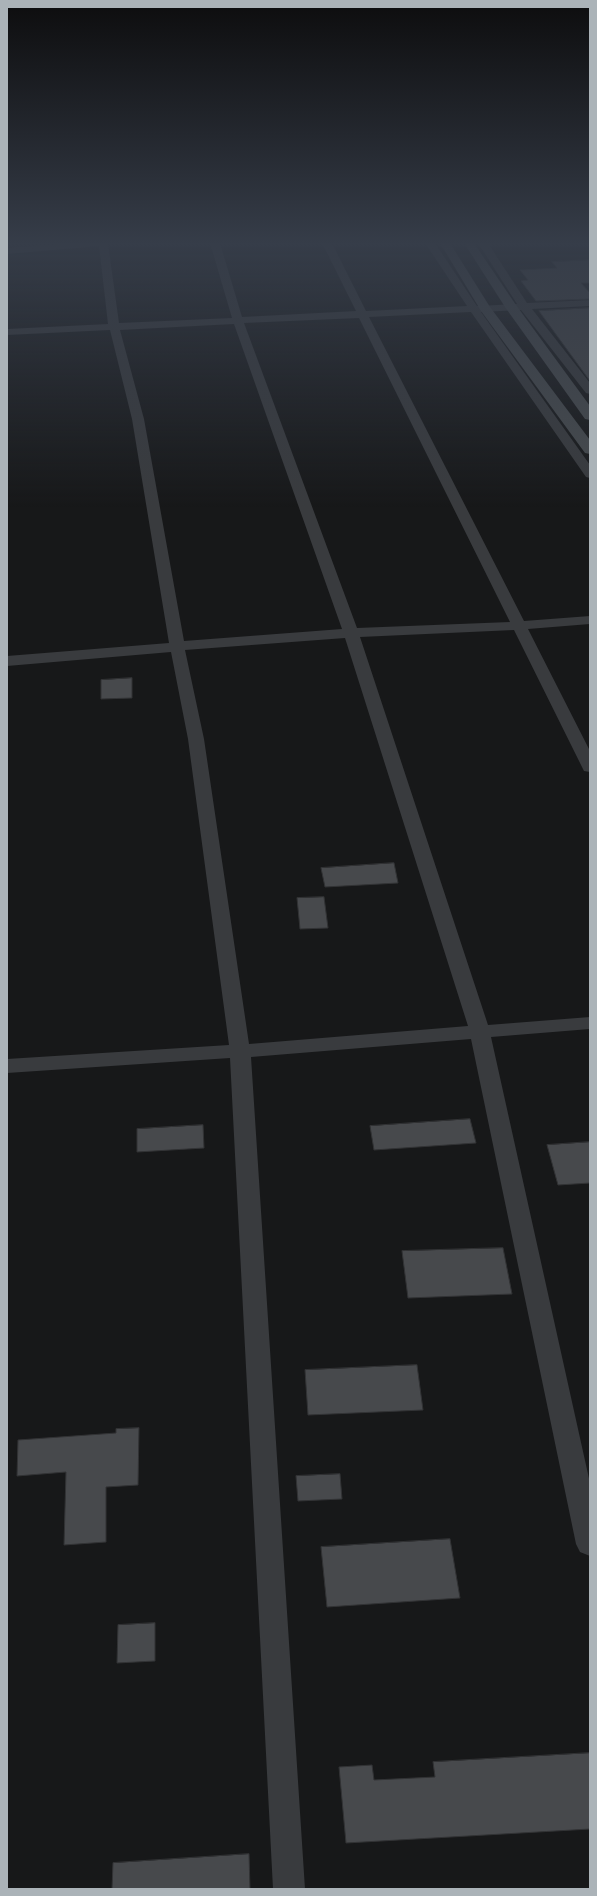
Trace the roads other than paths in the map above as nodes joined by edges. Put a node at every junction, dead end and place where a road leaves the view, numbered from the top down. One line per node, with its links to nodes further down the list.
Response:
1 (115, 331): 15 (street)
2 (242, 331): 14 (street)
3 (371, 331): 13 (street)
4 (495, 331): 11 (street)
5 (497, 331): 10 (street)
6 (529, 331): 9 (street)
7 (544, 331): 8 (street)
8 (590, 391)
9 (590, 416)
10 (590, 450)
11 (590, 474)
12 (590, 620): 13 (street)
13 (521, 627): 14 (street); 17 (street)
14 (351, 633): 15 (street); 19 (street)
15 (177, 646): 16 (street); 20 (street)
16 (7, 661)
17 (590, 767)
18 (590, 1023): 19 (street)
19 (480, 1032): 20 (street); 22 (street)
20 (240, 1051): 21 (street); 23 (street)
21 (7, 1066)
22 (590, 1544)
23 (289, 1889)

